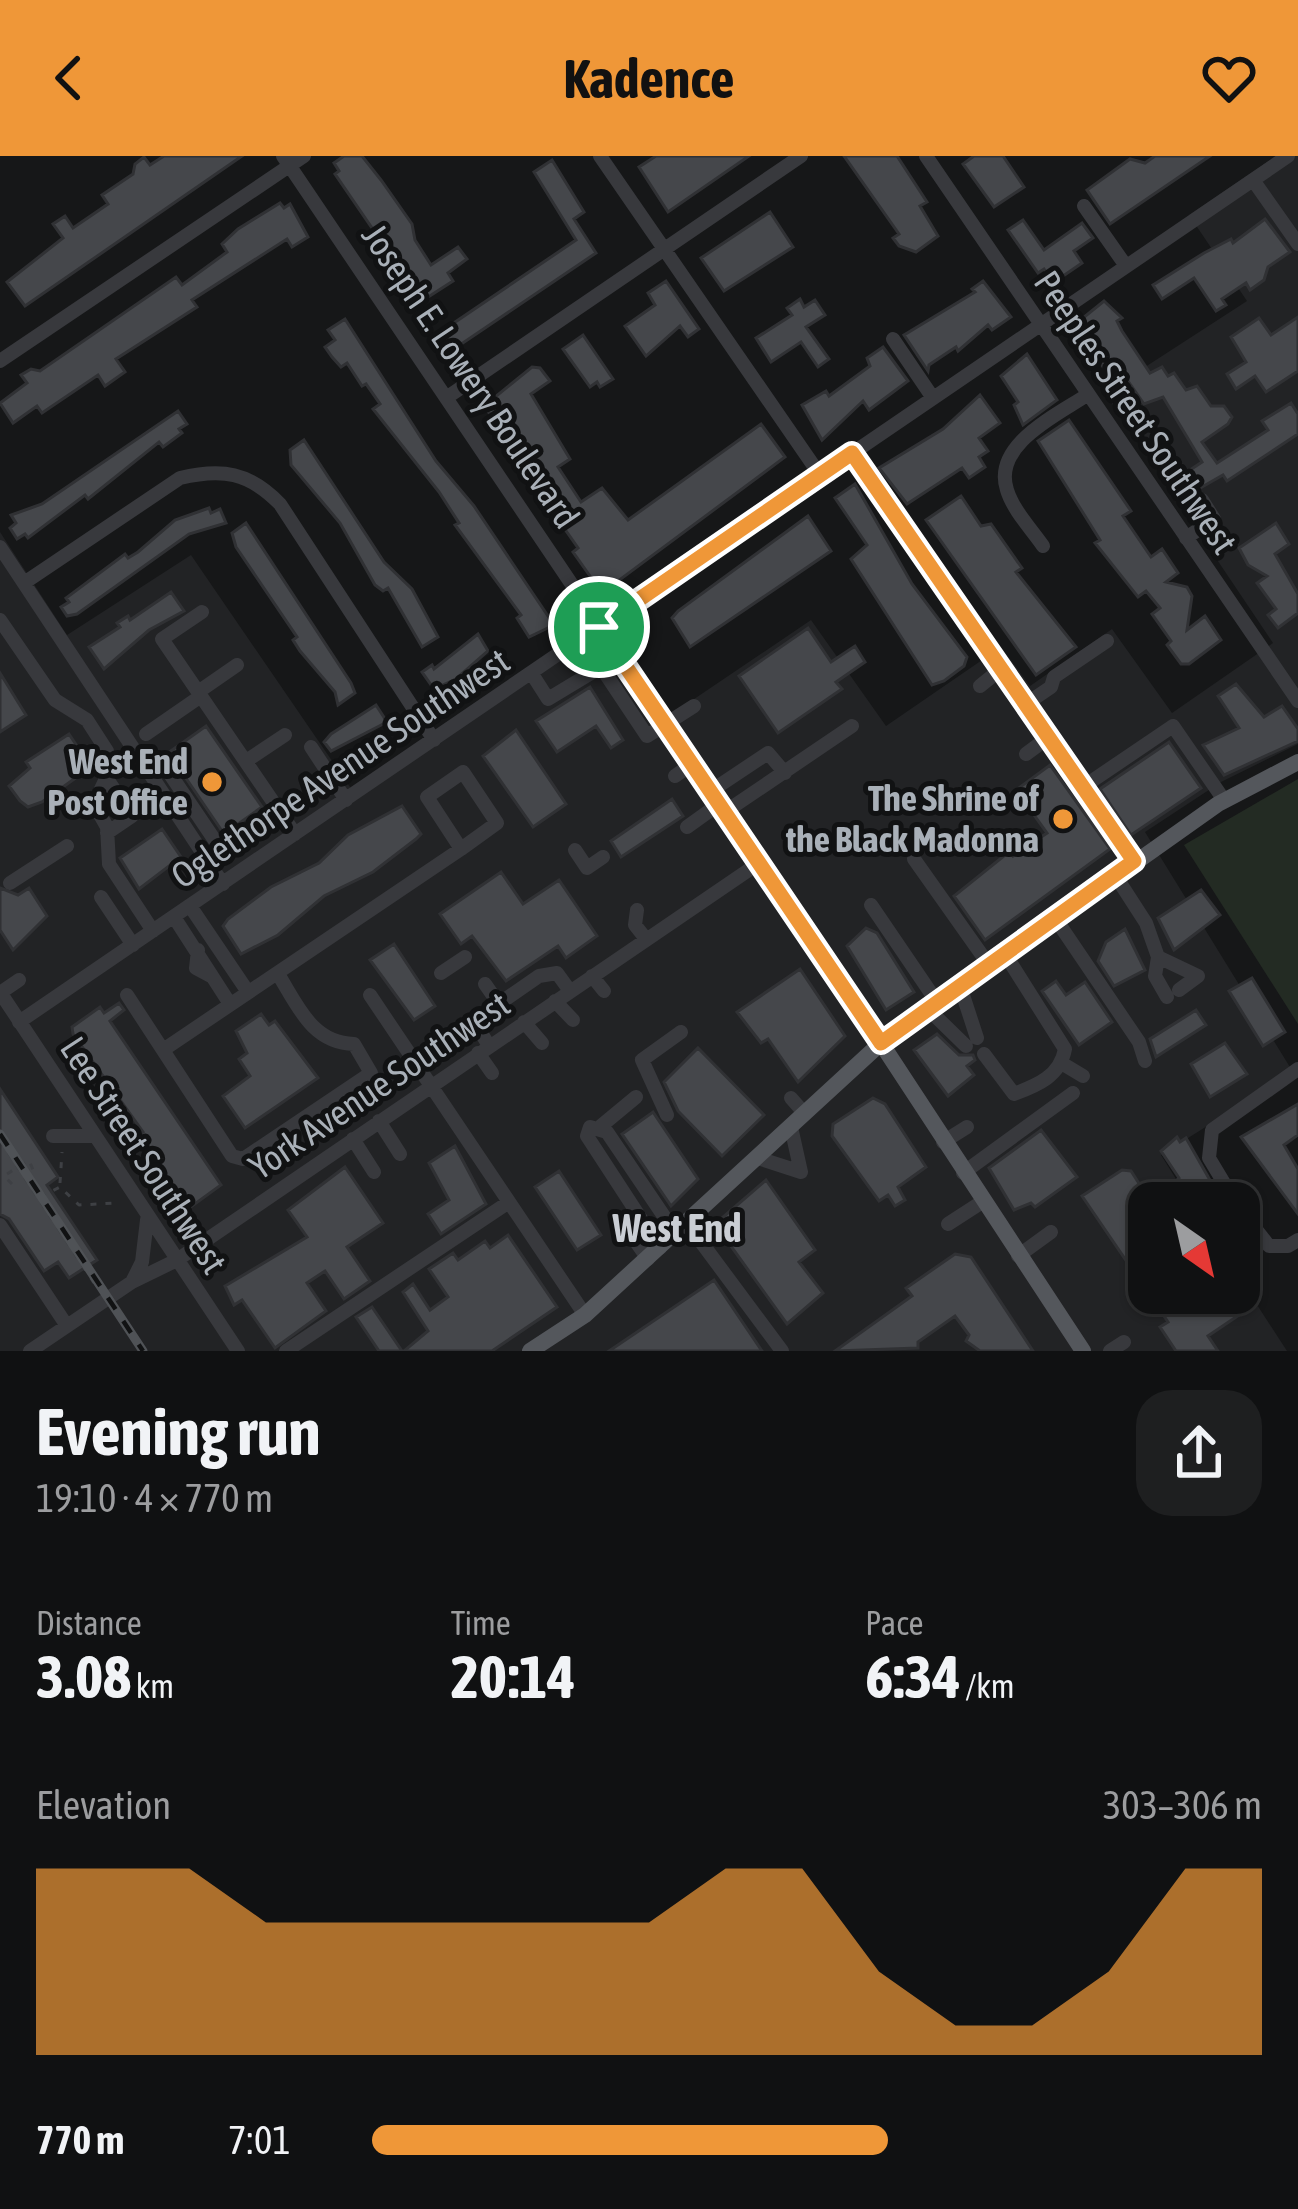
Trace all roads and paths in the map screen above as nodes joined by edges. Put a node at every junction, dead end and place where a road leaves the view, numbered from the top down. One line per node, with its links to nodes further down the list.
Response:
1 (304, 156): 6 (street)
2 (600, 156): 10 (street)
3 (801, 156): 10 (street)
4 (926, 156): 12 (street, Peeples Street Southwest)
5 (1288, 156): 7 (street, Oglethorpe Avenue Southwest)
6 (286, 161): 14 (street); 16 (street, Joseph E. Lowery Boulevard)
7 (1252, 180): 9 (street); 11 (street, Oglethorpe Avenue Southwest)
8 (1084, 206): 11 (street)
9 (1298, 244)
10 (664, 249): 16 (street); 19 (street)
11 (1126, 266): 12 (street, Oglethorpe Avenue Southwest)
12 (1039, 326): 15 (street, Peeples Street Southwest); 17 (street, Oglethorpe Avenue Southwest)
13 (893, 339): 17 (street)
14 (0, 361)
15 (1087, 395): 21 (street, Peeples Street Southwest); 22 (street)
16 (446, 398): 27 (street, Joseph E. Lowery Boulevard)
17 (933, 398): 18 (street, Oglethorpe Avenue Southwest)
18 (852, 453): 19 (street, Oglethorpe Avenue Southwest); 30 (street)
19 (820, 475): 27 (street, Oglethorpe Avenue Southwest)
20 (1202, 500): 21 (street)
21 (1186, 538): 34 (street, Peeples Street Southwest)
22 (1043, 546)
23 (0, 547): 24 (street)
24 (24, 584): 42 (street); 62 (street)
25 (202, 612): 33 (street)
26 (0, 620): 51 (street)
27 (599, 627): 31 (street, Oglethorpe Avenue Southwest); 37 (street, Joseph E. Lowery Boulevard)
28 (1107, 641): 35 (street)
29 (237, 665): 33 (street)
30 (1001, 669): 32 (street); 35 (street)
31 (532, 674): 37 (street); 42 (street, Oglethorpe Avenue Southwest)
32 (980, 686)
33 (199, 694): 39 (street); 45 (street)
34 (1298, 701)
35 (1025, 704): 41 (street)
36 (694, 706): 37 (street)
37 (664, 724): 47 (street, Joseph E. Lowery Boulevard)
38 (853, 726): 49 (street)
39 (146, 734)
40 (284, 735): 45 (street)
41 (1049, 737): 44 (street); 52 (street)
42 (434, 740): 53 (street, Oglethorpe Avenue Southwest)
43 (311, 746): 53 (street)
44 (1026, 754)
45 (246, 761): 58 (street)
46 (1298, 762): 54 (main road)
47 (692, 764): 50 (street); 55 (street, Joseph E. Lowery Boulevard)
48 (170, 773): 62 (street)
49 (784, 773): 55 (street); 55 (street)
50 (675, 776)
51 (107, 779): 57 (street); 57 (street)
52 (1083, 787): 54 (street); 65 (street)
53 (346, 800): 58 (street, Oglethorpe Avenue Southwest)
54 (1224, 800): 65 (main road)
55 (718, 803): 56 (street); 66 (street, Joseph E. Lowery Boulevard)
56 (687, 827)
57 (107, 833): 76 (street)
58 (296, 834): 69 (street, Oglethorpe Avenue Southwest)
59 (67, 846): 68 (street)
60 (461, 849): 60 (street); 86 (street)
61 (574, 850): 63 (street)
62 (214, 852): 69 (street)
63 (603, 857)
64 (914, 859): 83 (street)
65 (1134, 861): 67 (main road)
66 (759, 863): 77 (street, York Avenue Southwest); 106 (street, Joseph E. Lowery Boulevard)
67 (1115, 875): 74 (main road); 82 (street)
68 (10, 883)
69 (223, 884): 72 (street, Oglethorpe Avenue Southwest)
70 (101, 897): 78 (street)
71 (871, 905): 100 (street)
72 (190, 907): 73 (street, Oglethorpe Avenue Southwest); 93 (street)
73 (174, 917): 76 (street, Oglethorpe Avenue Southwest); 98 (street)
74 (1055, 918): 80 (main road); 110 (street)
75 (631, 920): 77 (street)
76 (153, 932): 78 (street, Oglethorpe Avenue Southwest)
77 (646, 939): 79 (street, York Avenue Southwest)
78 (133, 945): 102 (street, Oglethorpe Avenue Southwest)
79 (625, 954): 84 (street); 87 (street, York Avenue Southwest)
80 (1005, 954): 83 (main road); 111 (street)
81 (465, 957): 85 (street)
82 (1158, 957): 82 (street)
83 (989, 965): 90 (main road)
84 (637, 971)
85 (441, 973)
86 (278, 974): 93 (street); 107 (street)
87 (592, 976): 91 (street, York Avenue Southwest); 92 (street)
88 (19, 980): 94 (street)
89 (485, 984): 99 (street)
90 (960, 986): 100 (main road); 100 (street)
91 (570, 991): 97 (street, York Avenue Southwest); 99 (street)
92 (604, 991)
93 (248, 992): 98 (street)
94 (0, 993): 102 (street, Lee Street Southwest)
95 (127, 995): 107 (street)
96 (370, 995): 115 (street)
97 (555, 1001): 101 (street); 103 (street, York Avenue Southwest)
98 (230, 1004): 107 (street)
99 (499, 1004): 108 (street)
100 (932, 1006): 106 (main road)
101 (573, 1020)
102 (20, 1022): 126 (street, Lee Street Southwest)
103 (524, 1022): 105 (street); 108 (street, York Avenue Southwest)
104 (681, 1032): 119 (street)
105 (542, 1043)
106 (881, 1043): 120 (main road); 129 (main road, Joseph E. Lowery Boulevard)
107 (163, 1049)
108 (483, 1050): 113 (street); 115 (street, York Avenue Southwest)
109 (983, 1057): 111 (street)
110 (1145, 1061)
111 (1063, 1064): 114 (street)
112 (1298, 1069): 137 (street)
113 (492, 1072)
114 (1083, 1076)
115 (431, 1086): 121 (street, York Avenue Southwest); 142 (street)
116 (1072, 1093): 136 (street)
117 (636, 1096): 122 (street)
118 (790, 1098): 120 (street)
119 (667, 1115)
120 (798, 1120): 131 (main road); 131 (street)
121 (380, 1121): 127 (street, York Avenue Southwest); 130 (street)
122 (601, 1126): 148 (street); 153 (street)
123 (967, 1127): 129 (street)
124 (53, 1136): 125 (street)
125 (74, 1136): 126 (street); 140 (path)
126 (95, 1136): 145 (street, Lee Street Southwest)
127 (353, 1139): 135 (street); 155 (street, York Avenue Southwest)
128 (0, 1140): 132 (path)
129 (943, 1142): 136 (main road, Joseph E. Lowery Boulevard)
130 (400, 1154)
131 (758, 1158): 139 (main road)
132 (18, 1167): 133 (path); 138 (path); 141 (path)
133 (33, 1170)
134 (714, 1171): 139 (street)
135 (374, 1172)
136 (963, 1173): 143 (main road, Joseph E. Lowery Boulevard)
137 (1224, 1182)
138 (12, 1184)
139 (729, 1184): 148 (main road)
140 (60, 1186): 141 (path); 144 (path)
141 (38, 1198): 157 (path)
142 (509, 1202): 158 (street); 162 (street)
143 (982, 1202): 147 (street); 154 (main road, Joseph E. Lowery Boulevard)
144 (117, 1203)
145 (146, 1214): 155 (street, Lee Street Southwest); 156 (street)
146 (0, 1225): 159 (street)
147 (948, 1225)
148 (681, 1228): 153 (main road); 164 (street)
149 (1051, 1232): 154 (street)
150 (630, 1233): 153 (street)
151 (1260, 1234): 152 (street)
152 (1298, 1240)
153 (654, 1253): 158 (main road)
154 (1018, 1256): 165 (main road, Joseph E. Lowery Boulevard)
155 (177, 1260): 156 (street, York Avenue Southwest); 161 (street, Lee Street Southwest)
156 (132, 1282): 157 (street, York Avenue Southwest)
157 (106, 1300): 159 (street, York Avenue Southwest)
158 (585, 1316): 163 (main road)
159 (67, 1326): 160 (street, York Avenue Southwest)
160 (30, 1351)
161 (238, 1351)
162 (286, 1351)
163 (530, 1351)
164 (782, 1351)
165 (1083, 1351)

